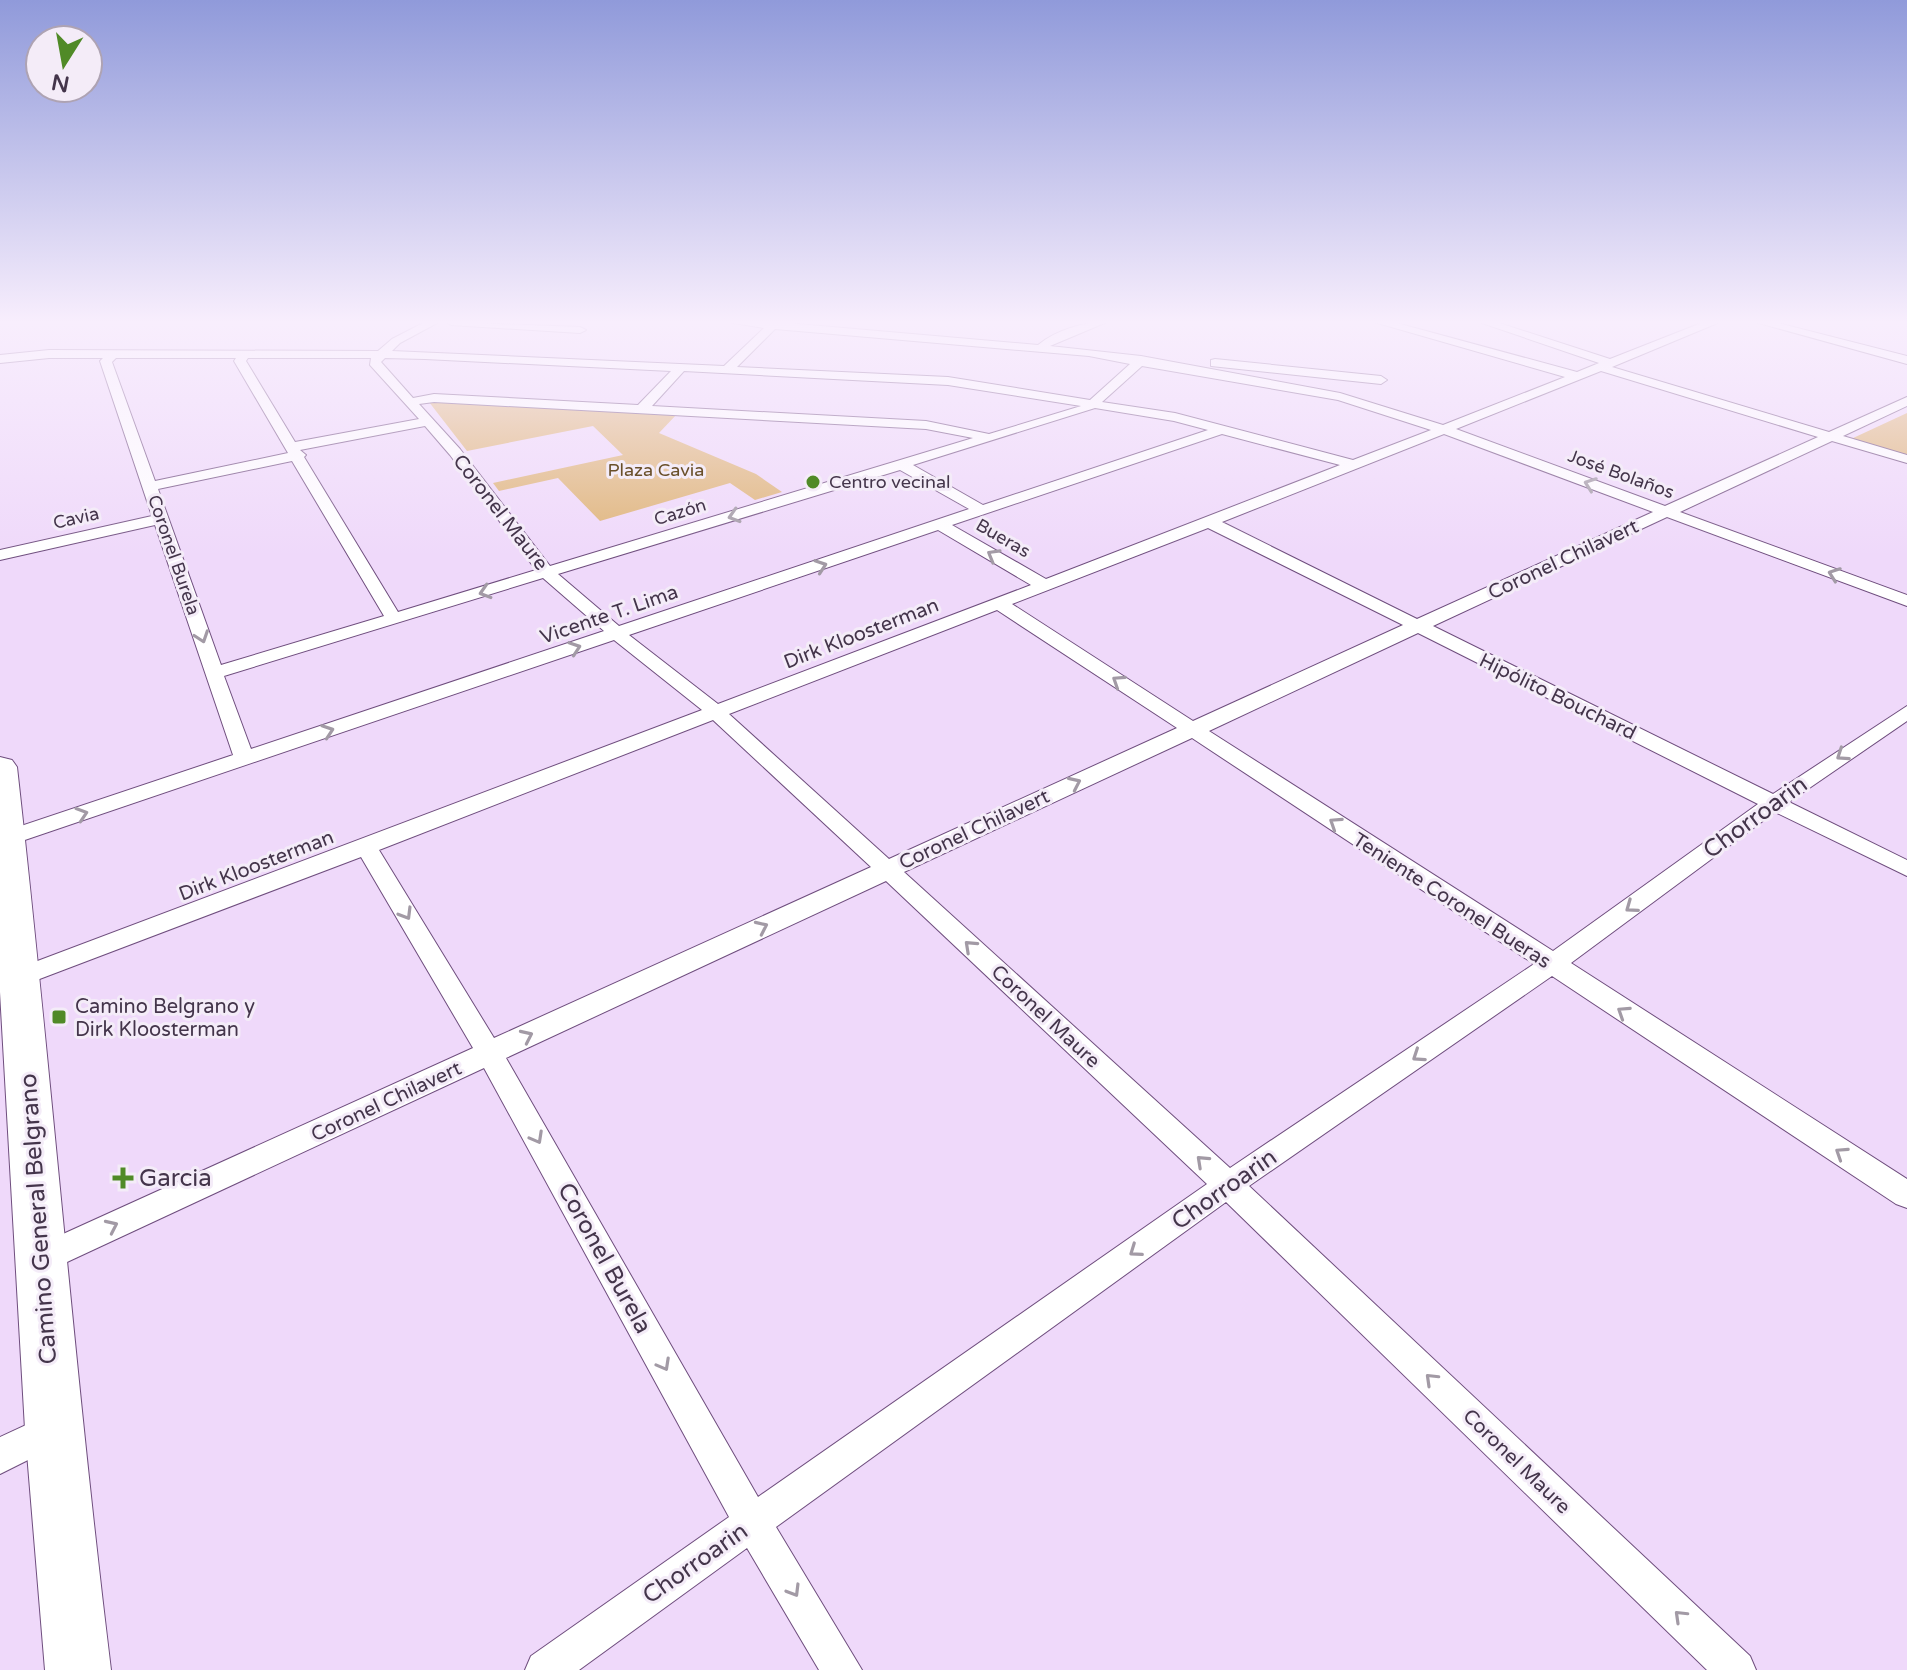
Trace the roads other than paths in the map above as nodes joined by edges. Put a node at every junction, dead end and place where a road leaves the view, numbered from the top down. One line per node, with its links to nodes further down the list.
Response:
1 (120, 400): 24 (street, Coronel Burela)
2 (264, 400): 20 (street)
3 (407, 400): 15 (street, Coronel Maure)
4 (432, 400): 15 (street)
5 (474, 400): 14 (street)
6 (650, 400): 14 (street)
7 (1070, 400): 13 (street)
8 (1100, 400): 13 (street, Cazón)
9 (1349, 400): 17 (street, José Bolaños)
10 (1516, 400): 17 (street, Dirk Kloosterman)
11 (1715, 400): 18 (street)
12 (1907, 401): 18 (street, Coronel Chilavert)
13 (1096, 404): 16 (street); 19 (street, Cazón)
14 (643, 408): 19 (street)
15 (418, 412): 20 (street); 31 (street, Coronel Maure)
16 (1224, 429): 23 (street); 25 (street, Vicente T. Lima)
17 (1443, 429): 23 (street, Dirk Kloosterman); 26 (street, José Bolaños, one-way to 17)
18 (1829, 436): 21 (street); 26 (street, Coronel Chilavert)
19 (987, 438): 22 (street, Cazón)
20 (296, 451): 24 (street); 35 (street)
21 (1907, 459)
22 (902, 465): 25 (street, Bueras); 31 (street, Cazón, one-way to 31)
23 (1355, 465): 28 (street, Dirk Kloosterman)
24 (151, 486): 27 (street, Coronel Burela)
25 (983, 511): 29 (street, Vicente T. Lima)
26 (1665, 512): 33 (street, José Bolaños, one-way to 26); 36 (street, Coronel Chilavert)
27 (161, 519): 30 (street, Cavia); 38 (street, Coronel Burela, one-way to 38)
28 (1209, 522): 32 (street, Dirk Kloosterman); 36 (street, Hipólito Bouchard)
29 (942, 526): 32 (street, Bueras, one-way to 29); 37 (street, Vicente T. Lima, one-way to 29)
30 (0, 555)
31 (547, 573): 35 (street, Cazón, one-way to 35); 37 (street, Coronel Maure)
32 (1044, 585): 34 (street, Dirk Kloosterman)
33 (1907, 601)
34 (999, 603): 39 (street, Dirk Kloosterman); 41 (street, Teniente Coronel Bueras, one-way to 34)
35 (394, 619): 38 (street, Cazón)
36 (1418, 627): 41 (street, Coronel Chilavert); 44 (street, Hipólito Bouchard)
37 (617, 634): 39 (street, Coronel Maure); 42 (street, Vicente T. Lima, one-way to 37)
38 (214, 673): 42 (street, Coronel Burela)
39 (716, 712): 46 (street, Dirk Kloosterman); 47 (street, Coronel Maure)
40 (1907, 712): 44 (street, Chorroarin, one-way to 44)
41 (1192, 729): 47 (street, Coronel Chilavert, one-way to 41); 49 (street, Teniente Coronel Bueras, one-way to 41)
42 (244, 759): 45 (street, Vicente T. Lima, one-way to 42)
43 (0, 767): 45 (main road, Camino General Belgrano)
44 (1773, 803): 48 (street, Hipólito Bouchard); 49 (street, Chorroarin, one-way to 49)
45 (8, 838): 50 (main road, Camino General Belgrano)
46 (366, 847): 50 (street, Dirk Kloosterman); 51 (street, Coronel Burela, one-way to 51)
47 (887, 869): 51 (street, Coronel Chilavert, one-way to 47); 52 (street, Coronel Maure, one-way to 47)
48 (1907, 869)
49 (1551, 965): 52 (street, Chorroarin, one-way to 52); 53 (street, Teniente Coronel Bueras, one-way to 49)
50 (14, 998): 54 (main road, Camino General Belgrano)
51 (490, 1054): 54 (street, Coronel Chilavert, one-way to 51); 57 (street, Coronel Burela, one-way to 57)
52 (1228, 1185): 57 (street, Chorroarin, one-way to 57); 61 (street, Coronel Maure, one-way to 52)
53 (1907, 1195)
54 (41, 1259): 55 (main road, Camino General Belgrano)
55 (53, 1429): 56 (street); 58 (main road, Camino General Belgrano)
56 (0, 1456)
57 (752, 1522): 59 (street, Chorroarin); 60 (street, Coronel Burela, one-way to 60)
58 (78, 1670)
59 (545, 1670)
60 (842, 1670)
61 (1736, 1670)

